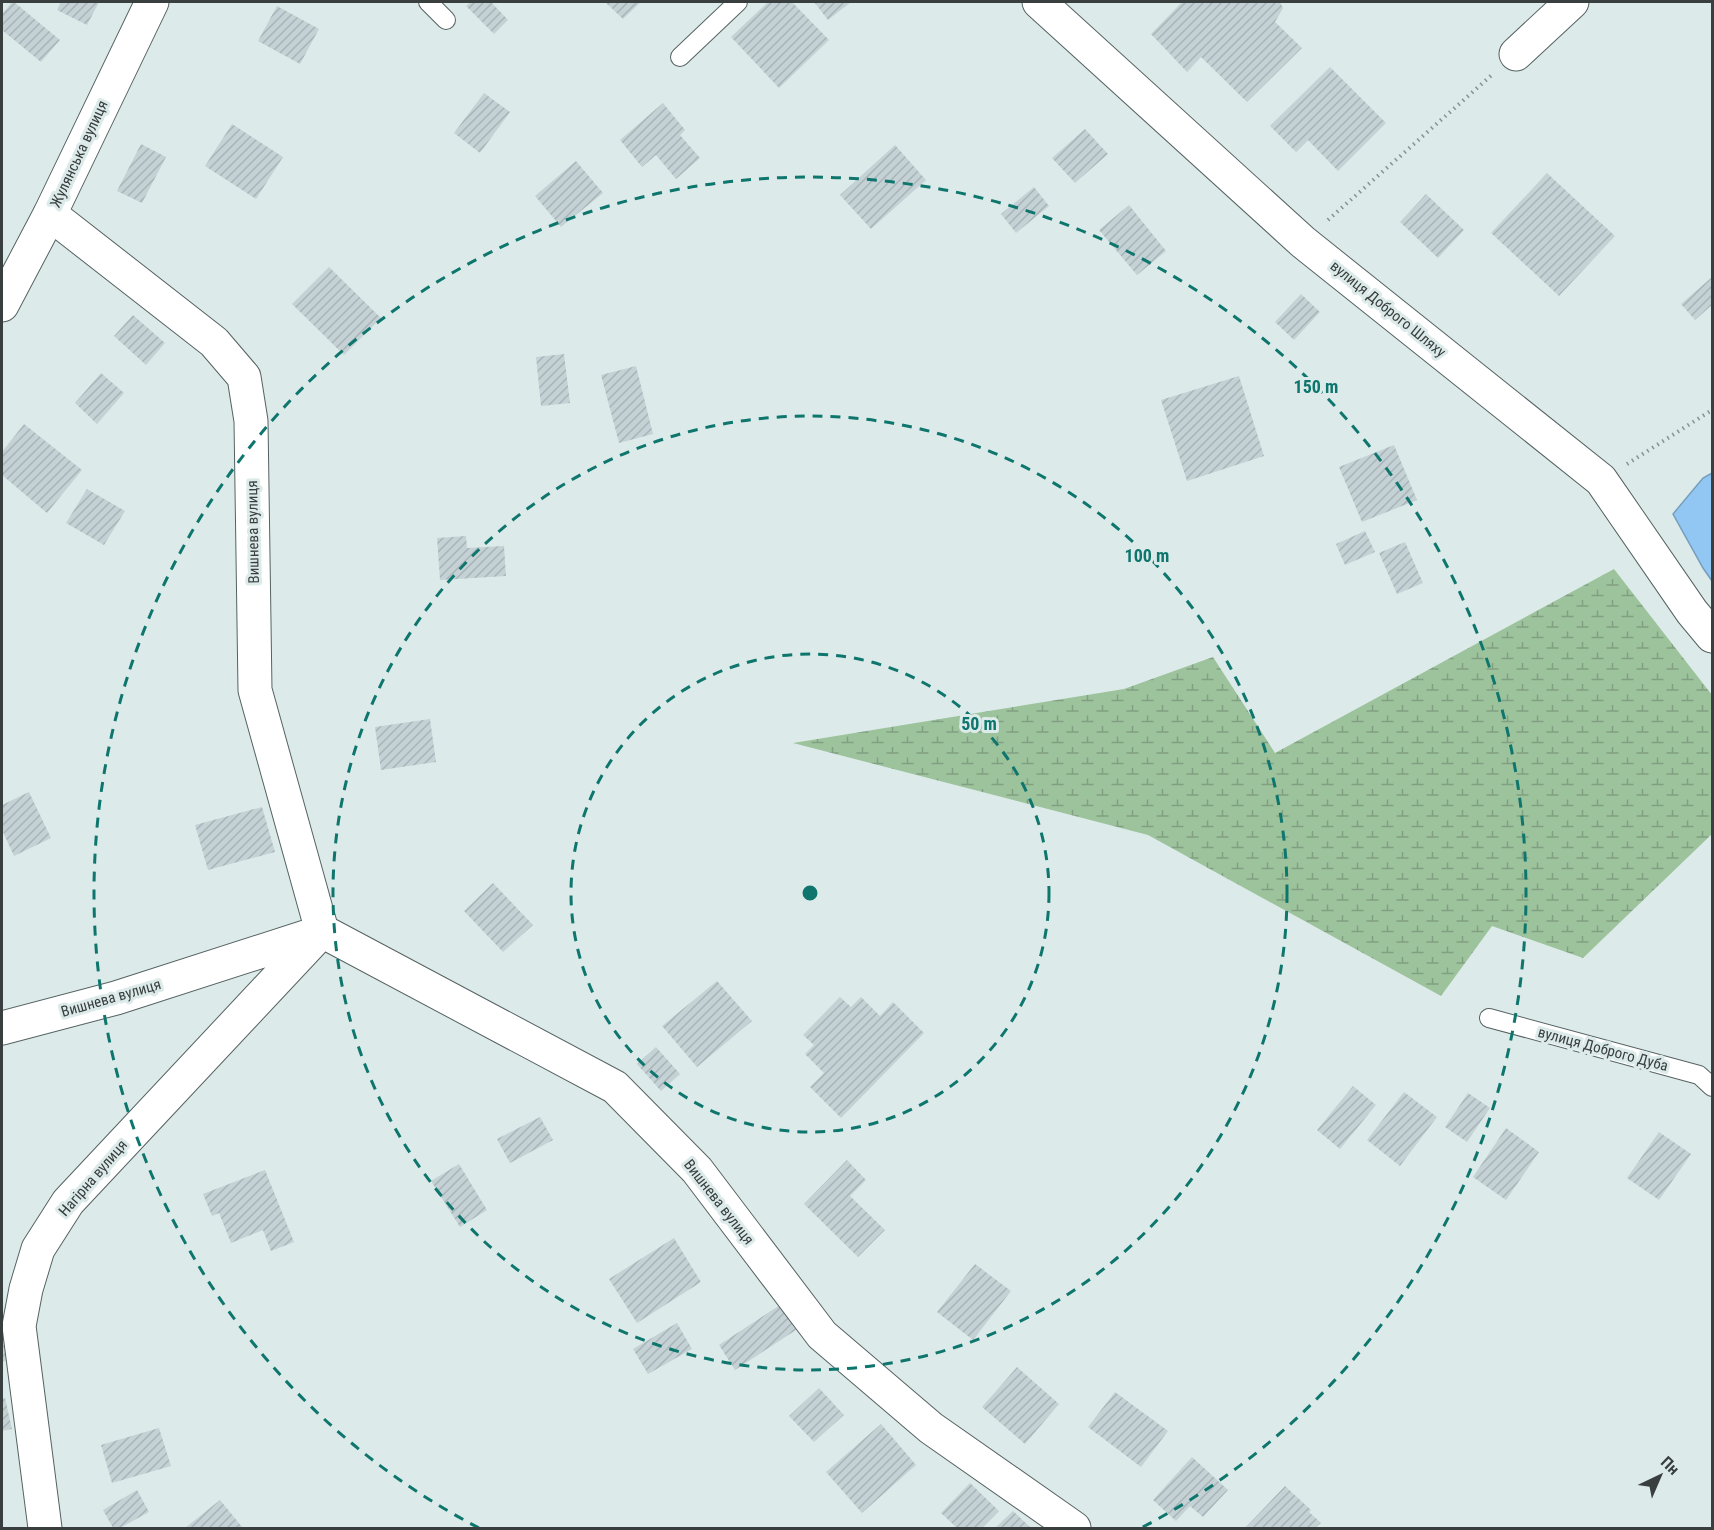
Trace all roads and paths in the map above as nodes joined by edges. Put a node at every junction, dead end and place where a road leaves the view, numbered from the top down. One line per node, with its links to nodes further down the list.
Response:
1 (152, 2): 9 (street, Жулянська вулиця)
2 (428, 2): 6 (lane)
3 (738, 2): 8 (lane)
4 (1039, 2): 10 (street, вулиця Доброго Шляху)
5 (1572, 2): 7 (street)
6 (446, 20)
7 (1516, 54): 10 (path)
8 (680, 57)
9 (50, 214): 11 (street, Жулянська вулиця); 15 (street, Вишнева вулиця)
10 (1303, 242): 13 (street, вулиця Доброго Шляху)
11 (2, 305)
12 (1713, 410): 13 (path)
13 (1601, 480): 14 (street, вулиця Доброго Шляху)
14 (1713, 636)
15 (322, 931): 17 (street, Вишнева вулиця); 19 (street, Нагірна вулиця); 20 (street, Вишнева вулиця)
16 (1489, 1018): 18 (lane, вулиця Доброго Дуба)
17 (2, 1028)
18 (1713, 1087)
19 (45, 1528)
20 (1074, 1528)

